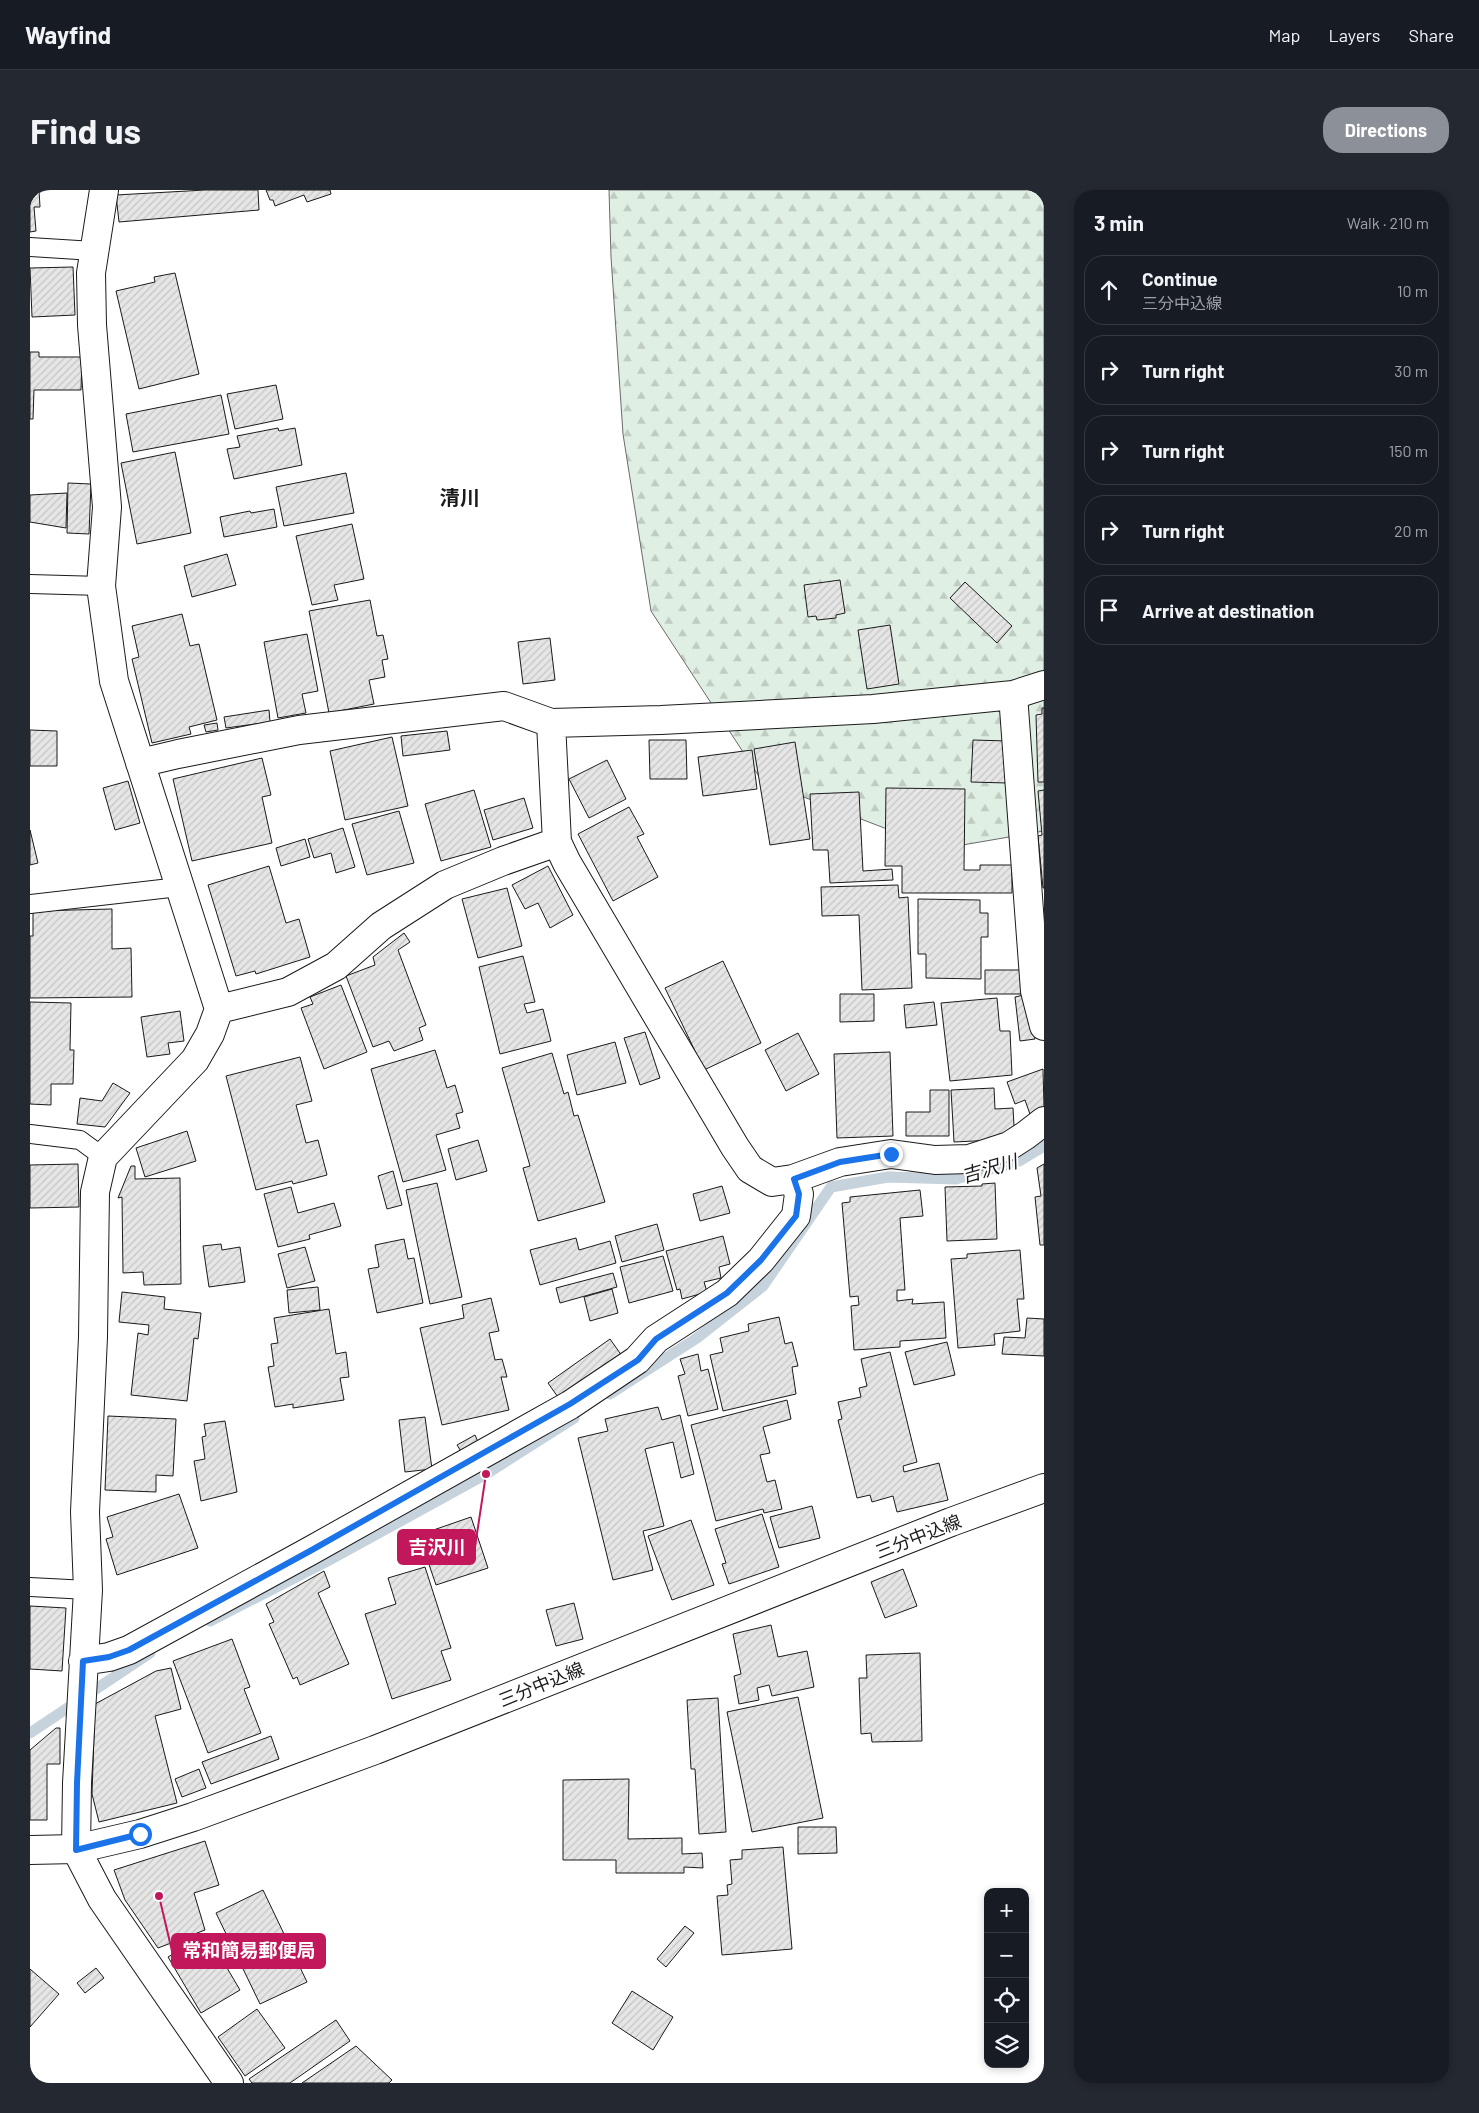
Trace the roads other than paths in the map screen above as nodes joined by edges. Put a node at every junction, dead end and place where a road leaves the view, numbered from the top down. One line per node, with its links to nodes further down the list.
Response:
1 (104, 190): 3 (street)
2 (30, 247): 3 (lane)
3 (94, 251): 5 (street)
4 (30, 584): 5 (lane)
5 (101, 586): 9 (street)
6 (1044, 685): 7 (street)
7 (1013, 695): 8 (street); 14 (street)
8 (551, 723): 9 (street); 10 (street)
9 (140, 763): 11 (street)
10 (557, 842): 13 (street); 18 (street)
11 (179, 887): 12 (lane); 13 (street)
12 (30, 904)
13 (218, 1009): 17 (street)
14 (1044, 1026)
15 (1044, 1121): 18 (street)
16 (30, 1134): 17 (lane)
17 (103, 1157): 21 (street)
18 (794, 1179): 22 (street)
19 (1044, 1488): 24 (street, 三分中込線)
20 (30, 1587): 21 (lane)
21 (88, 1590): 22 (street)
22 (82, 1672): 24 (street)
23 (30, 1850): 24 (street, 三分中込線)
24 (76, 1850): 25 (street)
25 (229, 2083)

